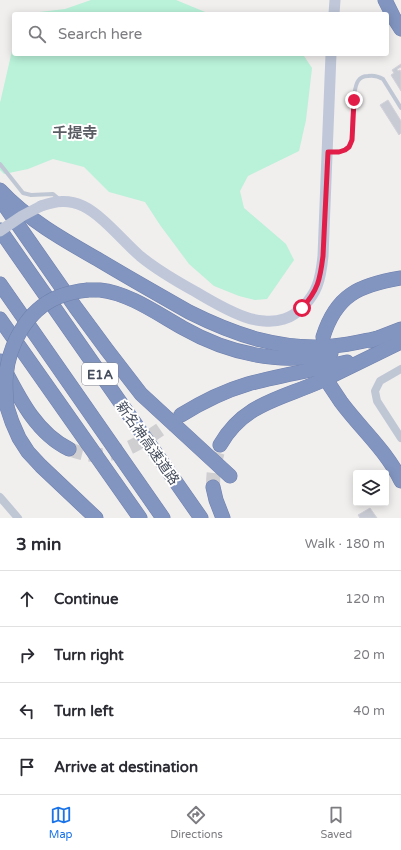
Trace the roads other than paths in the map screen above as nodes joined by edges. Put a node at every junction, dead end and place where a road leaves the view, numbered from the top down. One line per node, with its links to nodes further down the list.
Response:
1 (335, 0): 3 (street)
2 (385, 0): 4 (highway)
3 (334, 12)
4 (401, 30)
5 (331, 56): 7 (street)
6 (401, 108): 7 (lane)
7 (328, 152): 11 (street)
8 (0, 164): 11 (lane)
9 (0, 190): 18 (highway)
10 (0, 198): 28 (highway)
11 (60, 201): 12 (street, bridge)
12 (0, 230): 36 (highway, 新名神高速道路 / E1A)
13 (401, 278): 17 (highway)
14 (0, 284): 35 (highway, E1A)
15 (0, 319): 34 (highway)
16 (401, 329): 18 (highway)
17 (323, 337)
18 (378, 338): 33 (highway, bridge)
19 (401, 342): 20 (highway)
20 (380, 352): 24 (highway); 26 (highway)
21 (0, 361): 27 (highway)
22 (401, 369): 25 (street)
23 (329, 384): 29 (highway)
24 (181, 415)
25 (401, 438)
26 (220, 445)
27 (69, 449)
28 (230, 476)
29 (401, 481)
30 (213, 487): 37 (highway)
31 (0, 497): 32 (street)
32 (18, 518)
33 (96, 518)
34 (140, 518)
35 (164, 518)
36 (201, 518)
37 (223, 518)

